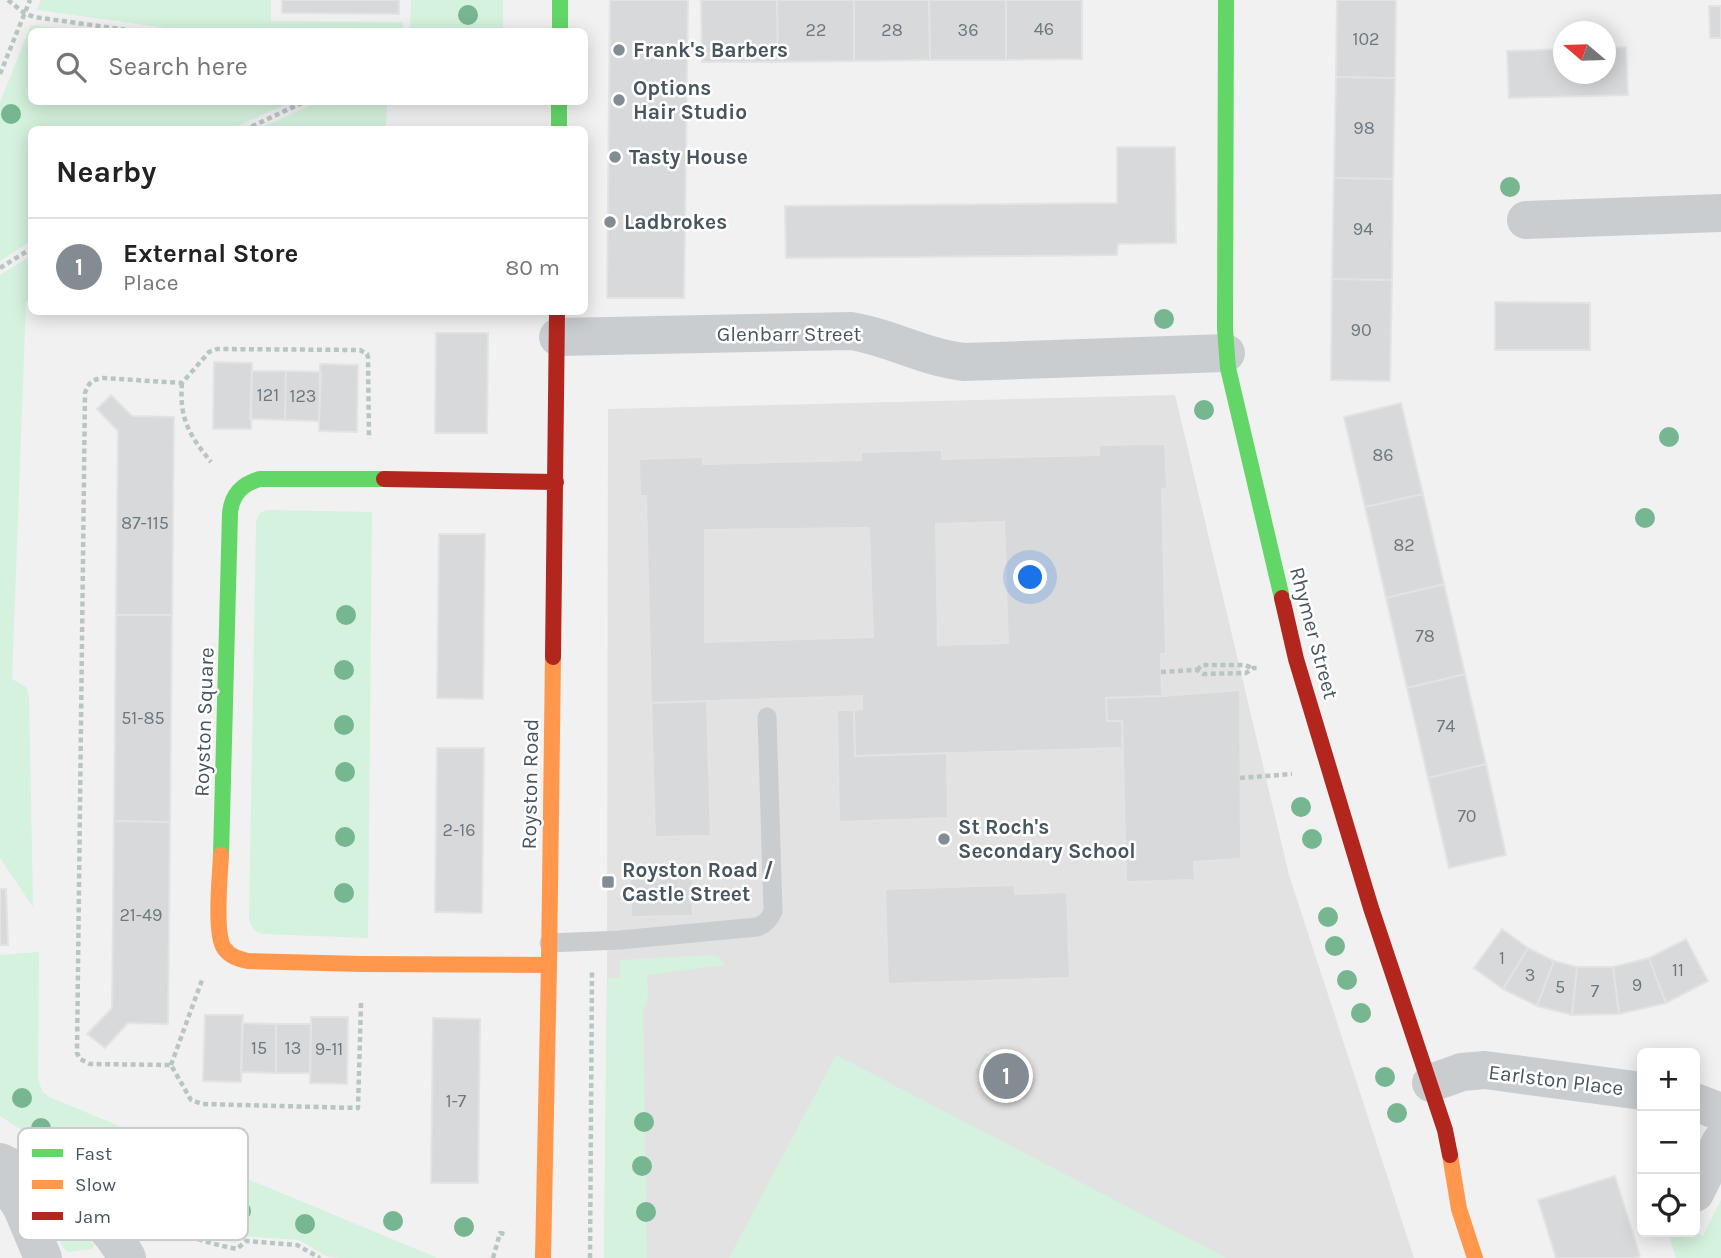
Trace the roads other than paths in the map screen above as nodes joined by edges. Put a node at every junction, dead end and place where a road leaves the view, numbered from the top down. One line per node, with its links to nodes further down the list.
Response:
1 (560, 0): 3 (street)
2 (1226, 0): 9 (street, Rhymer Street)
3 (560, 28)
4 (559, 105): 5 (street)
5 (559, 126)
6 (1721, 213): 7 (street)
7 (1526, 220)
8 (557, 324): 9 (street, Glenbarr Street); 10 (street, Royston Road)
9 (1226, 353): 14 (street, Rhymer Street)
10 (556, 482): 12 (street, Royston Road); 13 (street, Royston Square)
11 (767, 717): 12 (lane)
12 (549, 943): 13 (street, Royston Road)
13 (549, 965): 28 (street, Royston Road)
14 (1431, 1083): 15 (street, Earlston Place); 29 (street, Rhymer Street)
15 (1637, 1090)
16 (1700, 1104): 17 (street)
17 (1721, 1112)
18 (1721, 1141): 22 (street)
19 (0, 1162): 20 (street)
20 (18, 1170)
21 (0, 1173): 23 (street)
22 (1700, 1183)
23 (18, 1202)
24 (35, 1240): 26 (street)
25 (115, 1240): 27 (street)
26 (43, 1258)
27 (127, 1258)
28 (543, 1258)
29 (1475, 1258)

